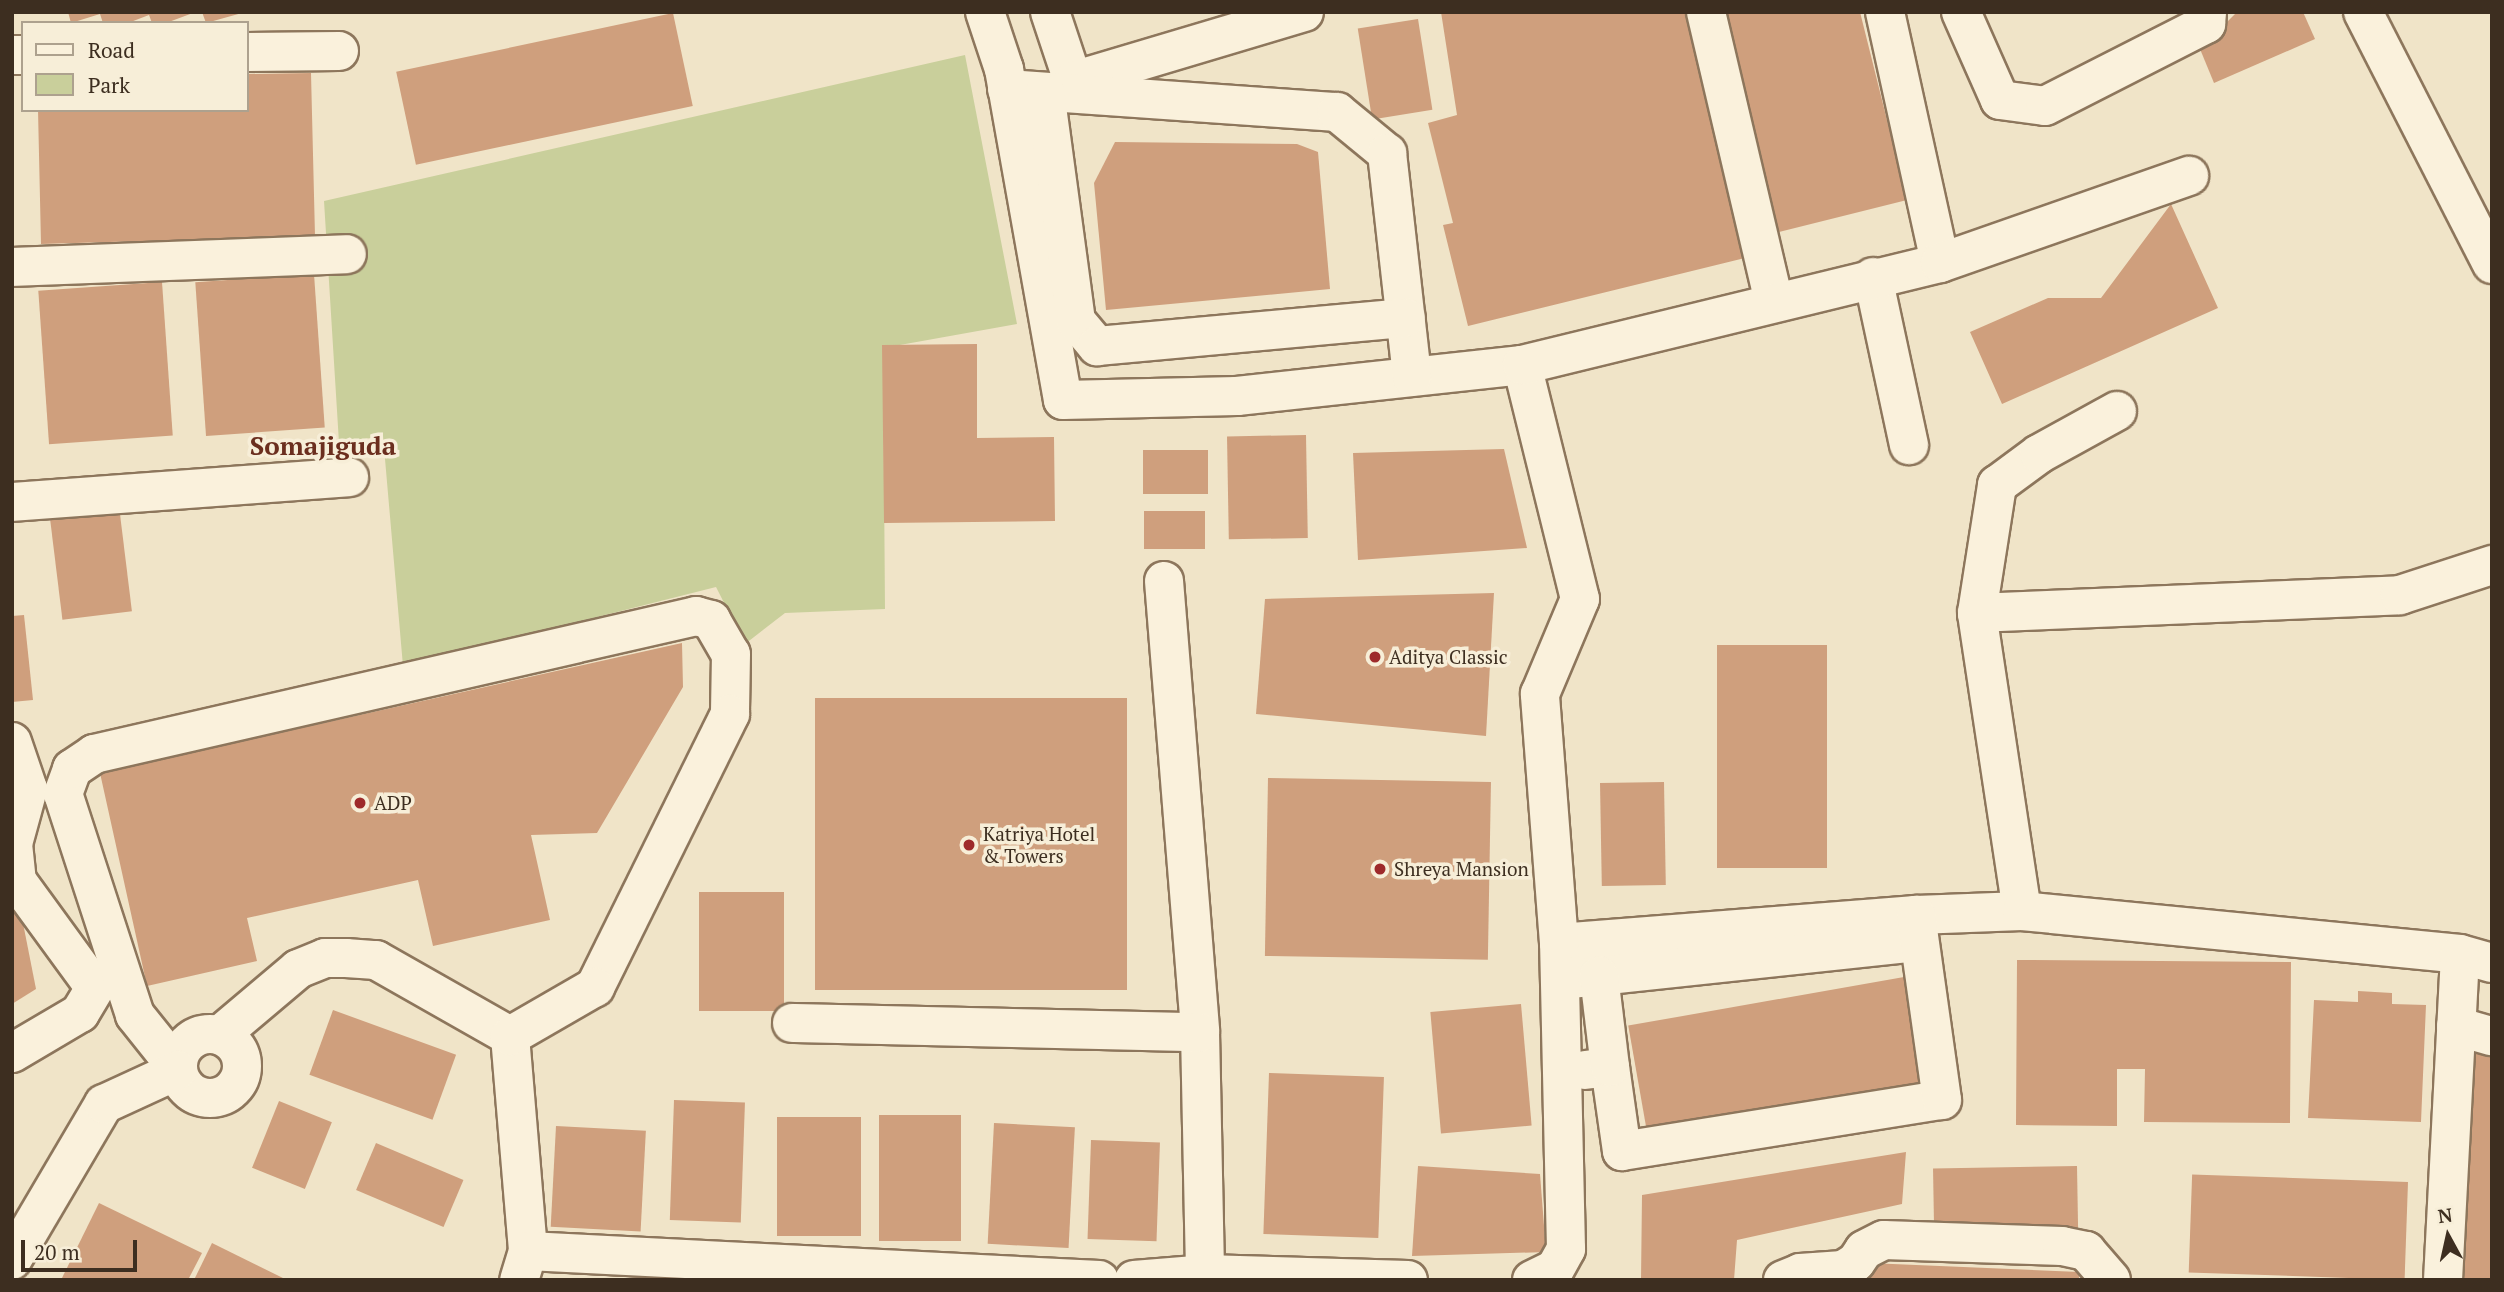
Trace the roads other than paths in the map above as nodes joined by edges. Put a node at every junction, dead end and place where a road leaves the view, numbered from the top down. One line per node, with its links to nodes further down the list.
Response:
1 (985, 12): 11 (street)
2 (1050, 12): 3 (street)
3 (1304, 12)
4 (1706, 12): 19 (street)
5 (1885, 12): 15 (street)
6 (1961, 12): 7 (street)
7 (2207, 12)
8 (2363, 12): 16 (street)
9 (339, 51): 10 (street)
10 (248, 52)
11 (1007, 89): 12 (street); 22 (street)
12 (1045, 92): 20 (street); 20 (street)
13 (2189, 176): 15 (street)
14 (347, 254): 17 (street)
15 (1940, 263): 18 (street)
16 (2492, 264)
17 (12, 267)
18 (1873, 277): 19 (street); 24 (street)
19 (1774, 302): 21 (street)
20 (1406, 318): 22 (street)
21 (1522, 365): 22 (street); 34 (street)
22 (1412, 377)
23 (2117, 411): 29 (street)
24 (1909, 445)
25 (348, 477): 26 (street)
26 (12, 502)
27 (2492, 565): 29 (street)
28 (1164, 581): 38 (street)
29 (1977, 613): 31 (street)
30 (12, 742): 41 (street)
31 (2022, 911): 32 (street); 33 (street)
32 (1918, 928): 34 (street); 35 (street); 43 (street)
33 (2476, 959): 37 (street)
34 (1560, 962): 35 (street); 44 (street)
35 (1600, 976): 43 (street)
36 (792, 1023): 38 (street)
37 (2474, 1031): 54 (street)
38 (1200, 1032): 47 (street)
39 (220, 1035): 40 (street); 42 (street); 42 (street)
40 (510, 1036): 42 (street); 46 (street)
41 (12, 1053)
42 (178, 1065): 45 (street)
43 (1610, 1068): 44 (street)
44 (1562, 1072): 51 (street)
45 (12, 1259)
46 (524, 1265): 48 (street)
47 (1205, 1274): 49 (street); 50 (street)
48 (1099, 1280)
49 (1134, 1280)
50 (1408, 1280)
51 (1532, 1280)
52 (1783, 1280): 53 (street)
53 (2111, 1280)
54 (2443, 1280)

